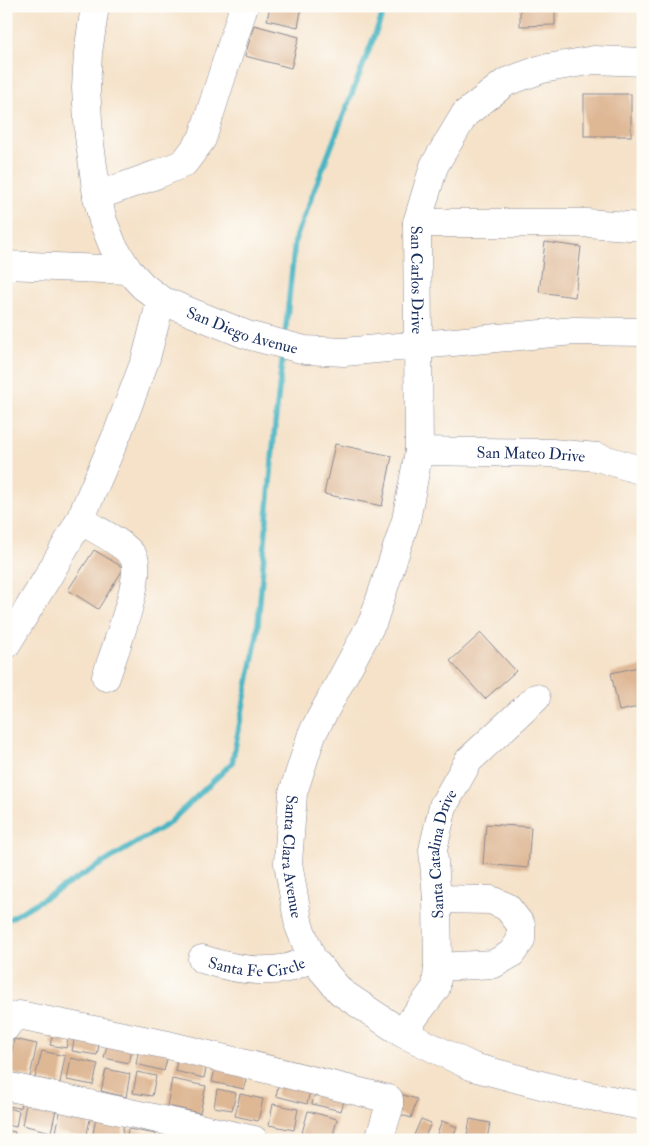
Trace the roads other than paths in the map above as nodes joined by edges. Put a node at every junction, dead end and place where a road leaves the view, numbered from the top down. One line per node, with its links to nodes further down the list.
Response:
1 (95, 6): 4 (street, San Diego Avenue)
2 (244, 6): 4 (street)
3 (643, 62): 5 (street, San Carlos Drive)
4 (97, 196): 8 (street, San Diego Avenue)
5 (417, 223): 6 (street); 11 (street, San Carlos Drive)
6 (643, 227)
7 (6, 265): 8 (street)
8 (128, 270): 9 (street, San Diego Avenue)
9 (161, 300): 11 (street, San Diego Avenue); 14 (street)
10 (643, 332): 11 (street, San Diego Avenue)
11 (418, 347): 12 (street, Santa Clara Avenue)
12 (419, 451): 13 (street, San Mateo Drive); 19 (street, Santa Clara Avenue)
13 (643, 471)
14 (80, 520): 15 (street); 16 (street)
15 (11, 628)
16 (106, 677)
17 (536, 698): 18 (street, Santa Catalina Drive)
18 (437, 899): 21 (street, Santa Catalina Drive); 21 (street)
19 (312, 958): 20 (street, Santa Fe Circle); 23 (street, Santa Clara Avenue)
20 (202, 960)
21 (438, 967): 23 (street, Santa Catalina Drive)
22 (6, 1027): 27 (street)
23 (402, 1033): 25 (street, Santa Clara Avenue)
24 (6, 1086): 26 (street)
25 (643, 1106)
26 (254, 1140)
27 (379, 1140)

